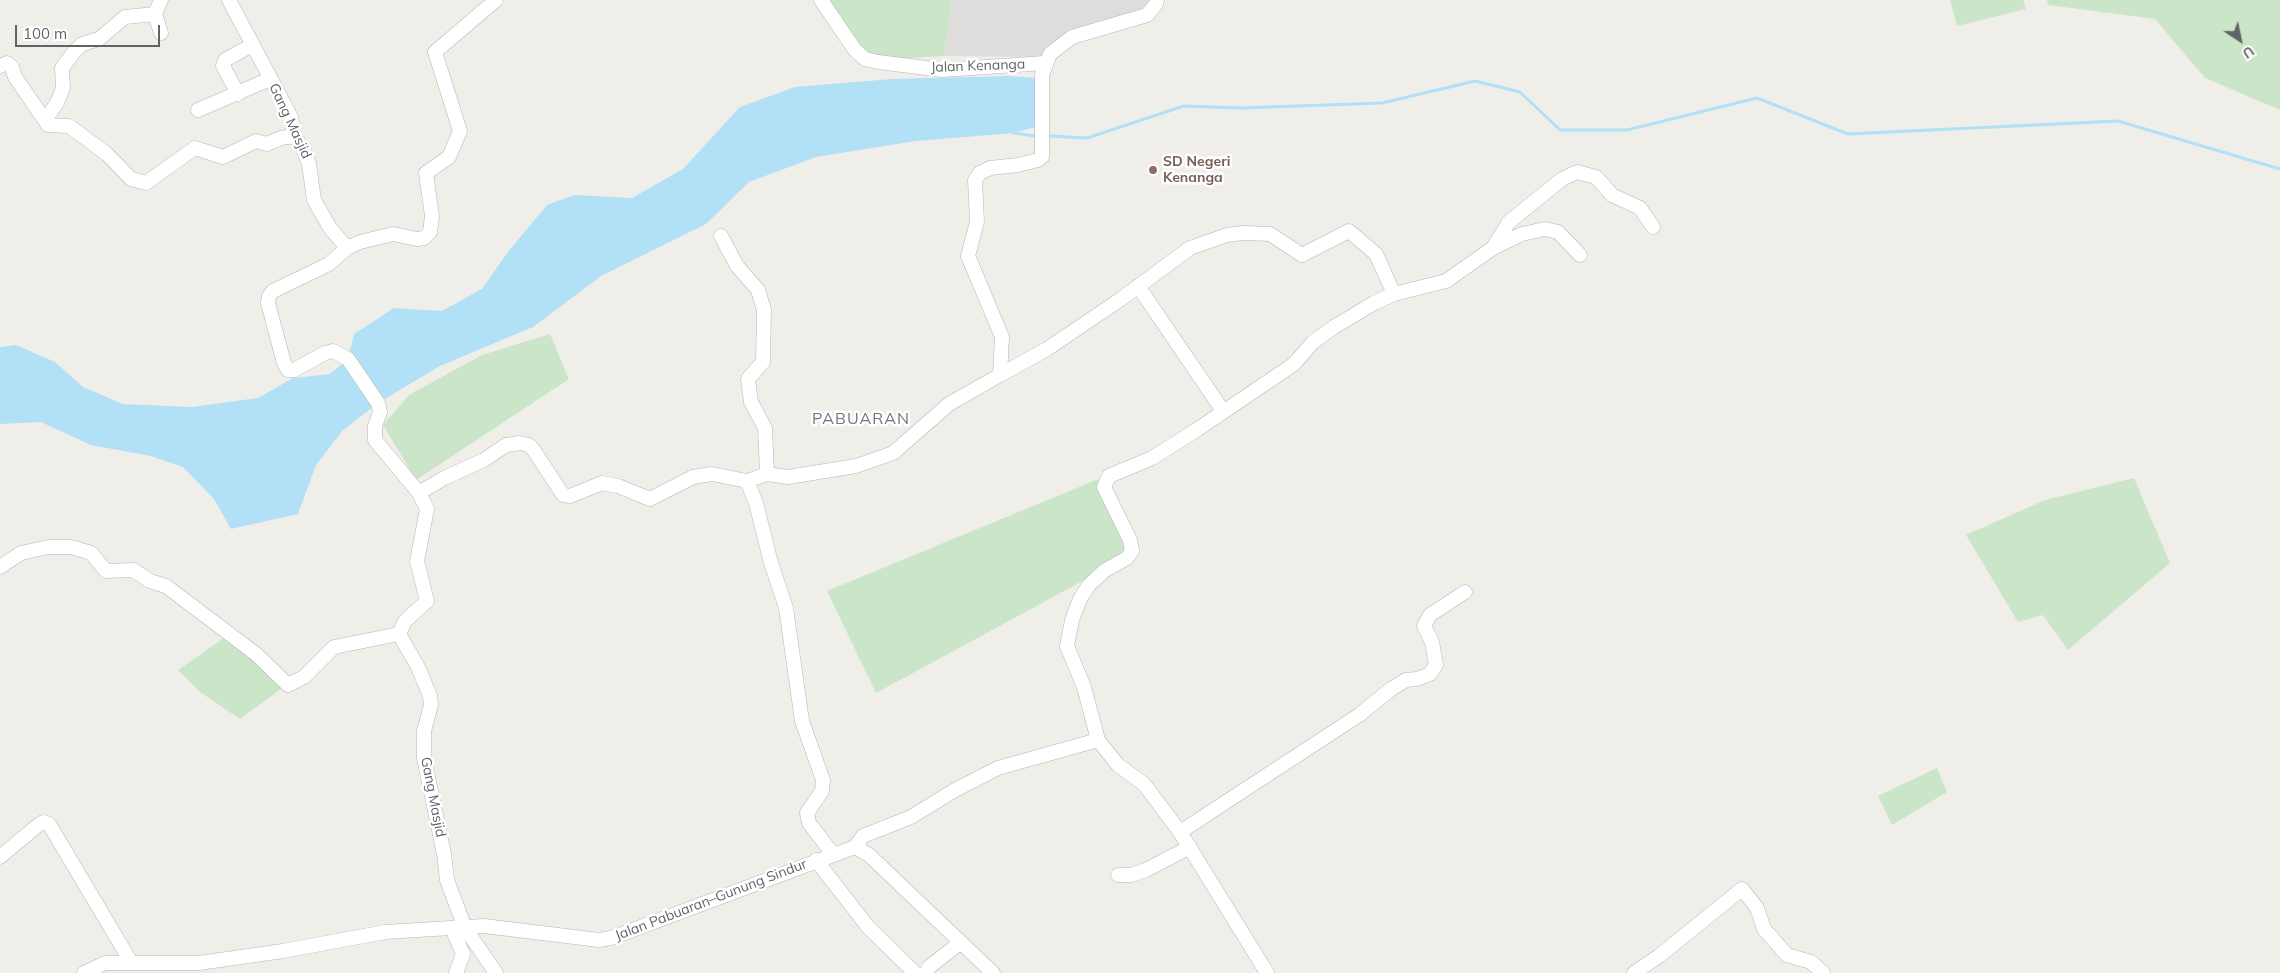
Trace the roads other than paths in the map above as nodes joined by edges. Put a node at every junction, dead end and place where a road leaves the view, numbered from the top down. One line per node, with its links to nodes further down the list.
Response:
1 (162, 0): 6 (street)
2 (229, 0): 8 (street, Gang Masjid)
3 (496, 0): 18 (street)
4 (821, 0): 9 (street, Jalan Kenanga)
5 (1157, 0): 9 (street)
6 (154, 14): 7 (street); 14 (street)
7 (161, 33)
8 (252, 45): 11 (street, Gang Masjid); 12 (street)
9 (1045, 63): 23 (street)
10 (0, 66): 14 (street)
11 (270, 79): 12 (street); 15 (street, Gang Masjid)
12 (238, 94): 13 (street)
13 (198, 110)
14 (45, 120): 15 (street)
15 (294, 136): 18 (street, Gang Masjid)
16 (1652, 227): 19 (street)
17 (720, 236): 25 (street)
18 (347, 248): 27 (street)
19 (1493, 248): 20 (street); 22 (street)
20 (1580, 255)
21 (1138, 286): 22 (street); 23 (street); 24 (street)
22 (1394, 294): 24 (street)
23 (1000, 375): 25 (street)
24 (1223, 411): 31 (street)
25 (768, 474): 26 (street)
26 (746, 481): 27 (street); 35 (street)
27 (419, 493): 30 (street)
28 (0, 567): 30 (street)
29 (1465, 592): 32 (street)
30 (399, 634): 39 (street, Gang Masjid)
31 (1098, 740): 32 (street); 33 (street)
32 (1180, 832): 34 (street)
33 (855, 847): 35 (street, Jalan Pabuaran–Gunung Sindur); 40 (street)
34 (1190, 847): 38 (street); 48 (street)
35 (834, 854): 37 (street, Jalan Pabuaran–Gunung Sindur)
36 (0, 857): 41 (street)
37 (816, 860): 39 (street, Jalan Pabuaran–Gunung Sindur); 45 (street)
38 (1118, 875)
39 (458, 928): 41 (street, Jalan Pabuaran–Gunung Sindur); 43 (street); 44 (street)
40 (960, 943): 46 (street); 47 (street)
41 (139, 966): 42 (street, Jalan Pabuaran–Gunung Sindur)
42 (84, 973)
43 (456, 973)
44 (496, 973)
45 (915, 973)
46 (926, 973)
47 (993, 973)
48 (1267, 973)
49 (1634, 973): 50 (street)
50 (1823, 973)

